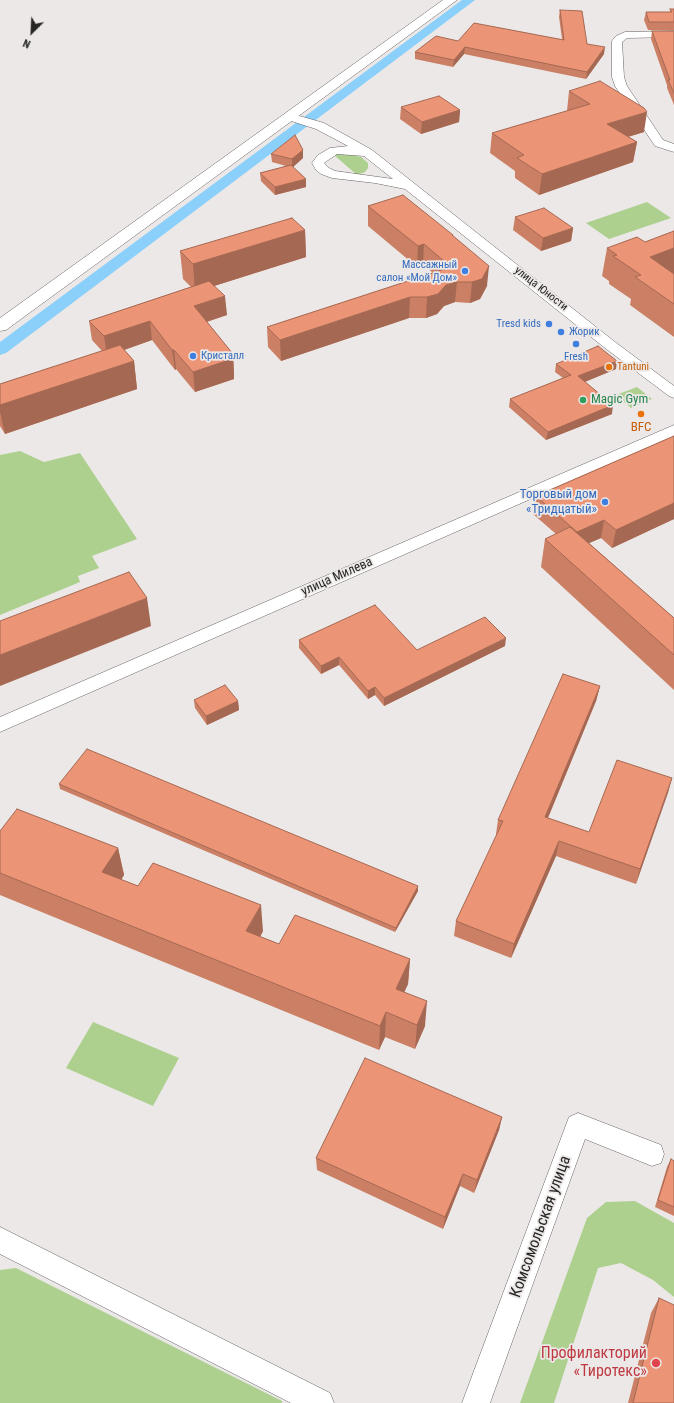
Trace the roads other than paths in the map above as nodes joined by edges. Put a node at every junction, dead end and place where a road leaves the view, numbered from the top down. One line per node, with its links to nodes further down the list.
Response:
1 (451, 0): 3 (street)
2 (674, 34): 4 (street)
3 (291, 118): 5 (street, улица Юности); 7 (street)
4 (674, 148)
5 (368, 153): 6 (street, улица Юности); 6 (street)
6 (408, 186): 8 (street, улица Юности)
7 (0, 326)
8 (674, 393)
9 (674, 430): 10 (street, улица Милева)
10 (0, 724)
11 (652, 1154): 14 (street, Комсомольская улица)
12 (0, 1240): 13 (street)
13 (320, 1403)
14 (476, 1403)

